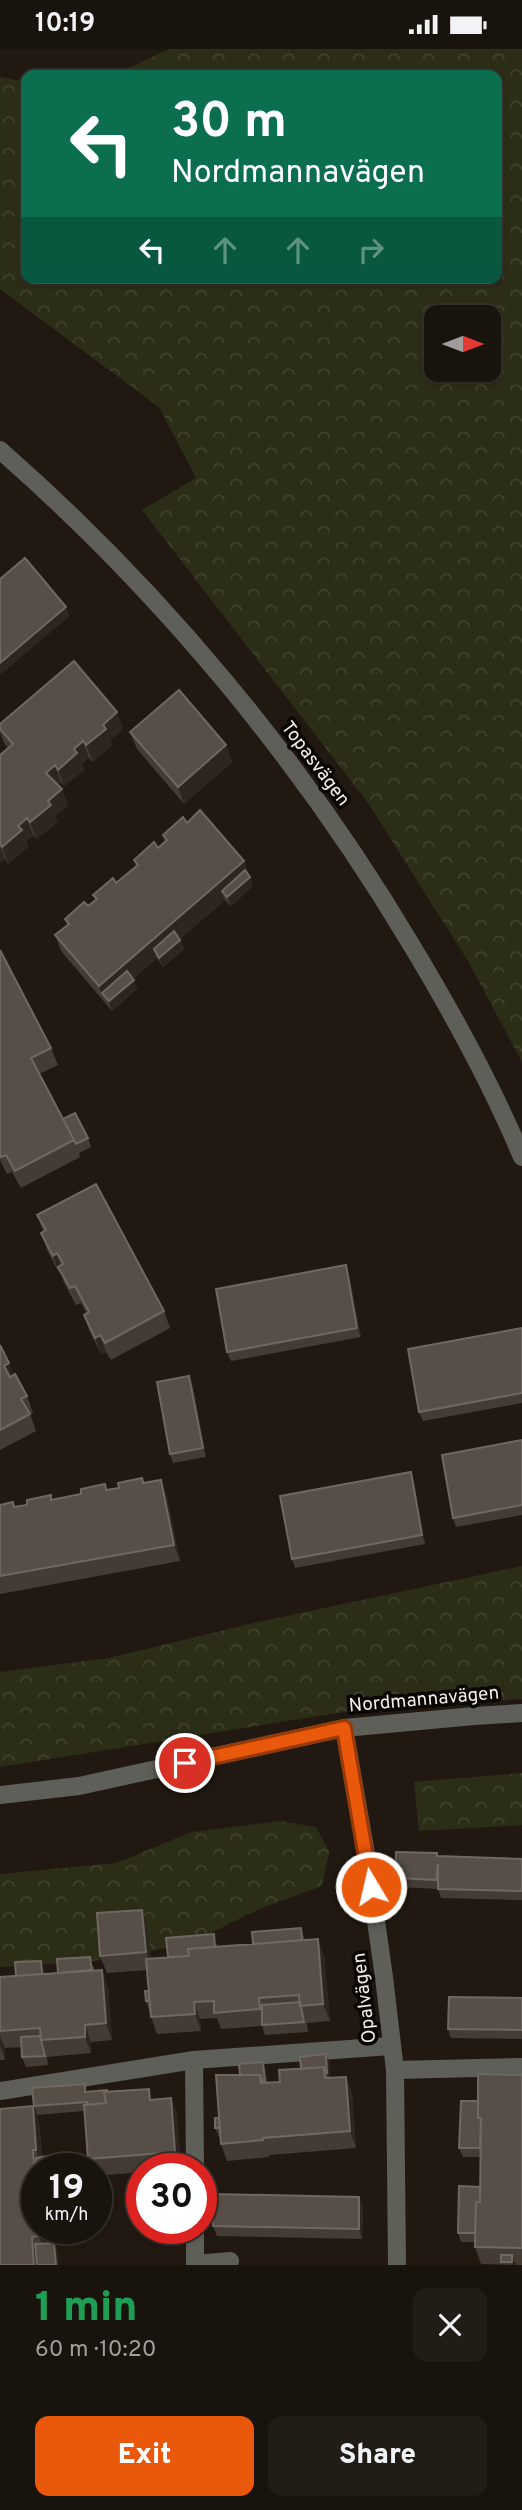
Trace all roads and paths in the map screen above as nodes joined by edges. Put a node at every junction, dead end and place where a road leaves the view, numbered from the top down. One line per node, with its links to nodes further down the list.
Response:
1 (0, 450): 2 (street, Topasvägen)
2 (522, 1157)
3 (522, 1713): 4 (street, Nordmannavägen)
4 (344, 1728): 5 (street, Nordmannavägen); 6 (street, Opalvägen)
5 (0, 1795)
6 (391, 2046): 7 (street); 9 (street, Opalvägen)
7 (194, 2060): 10 (street); 11 (street)
8 (522, 2067): 9 (street)
9 (395, 2070): 15 (street, Opalvägen)
10 (0, 2091)
11 (195, 2153)
12 (195, 2244): 14 (street)
13 (230, 2261): 14 (street)
14 (195, 2265)
15 (397, 2265)

